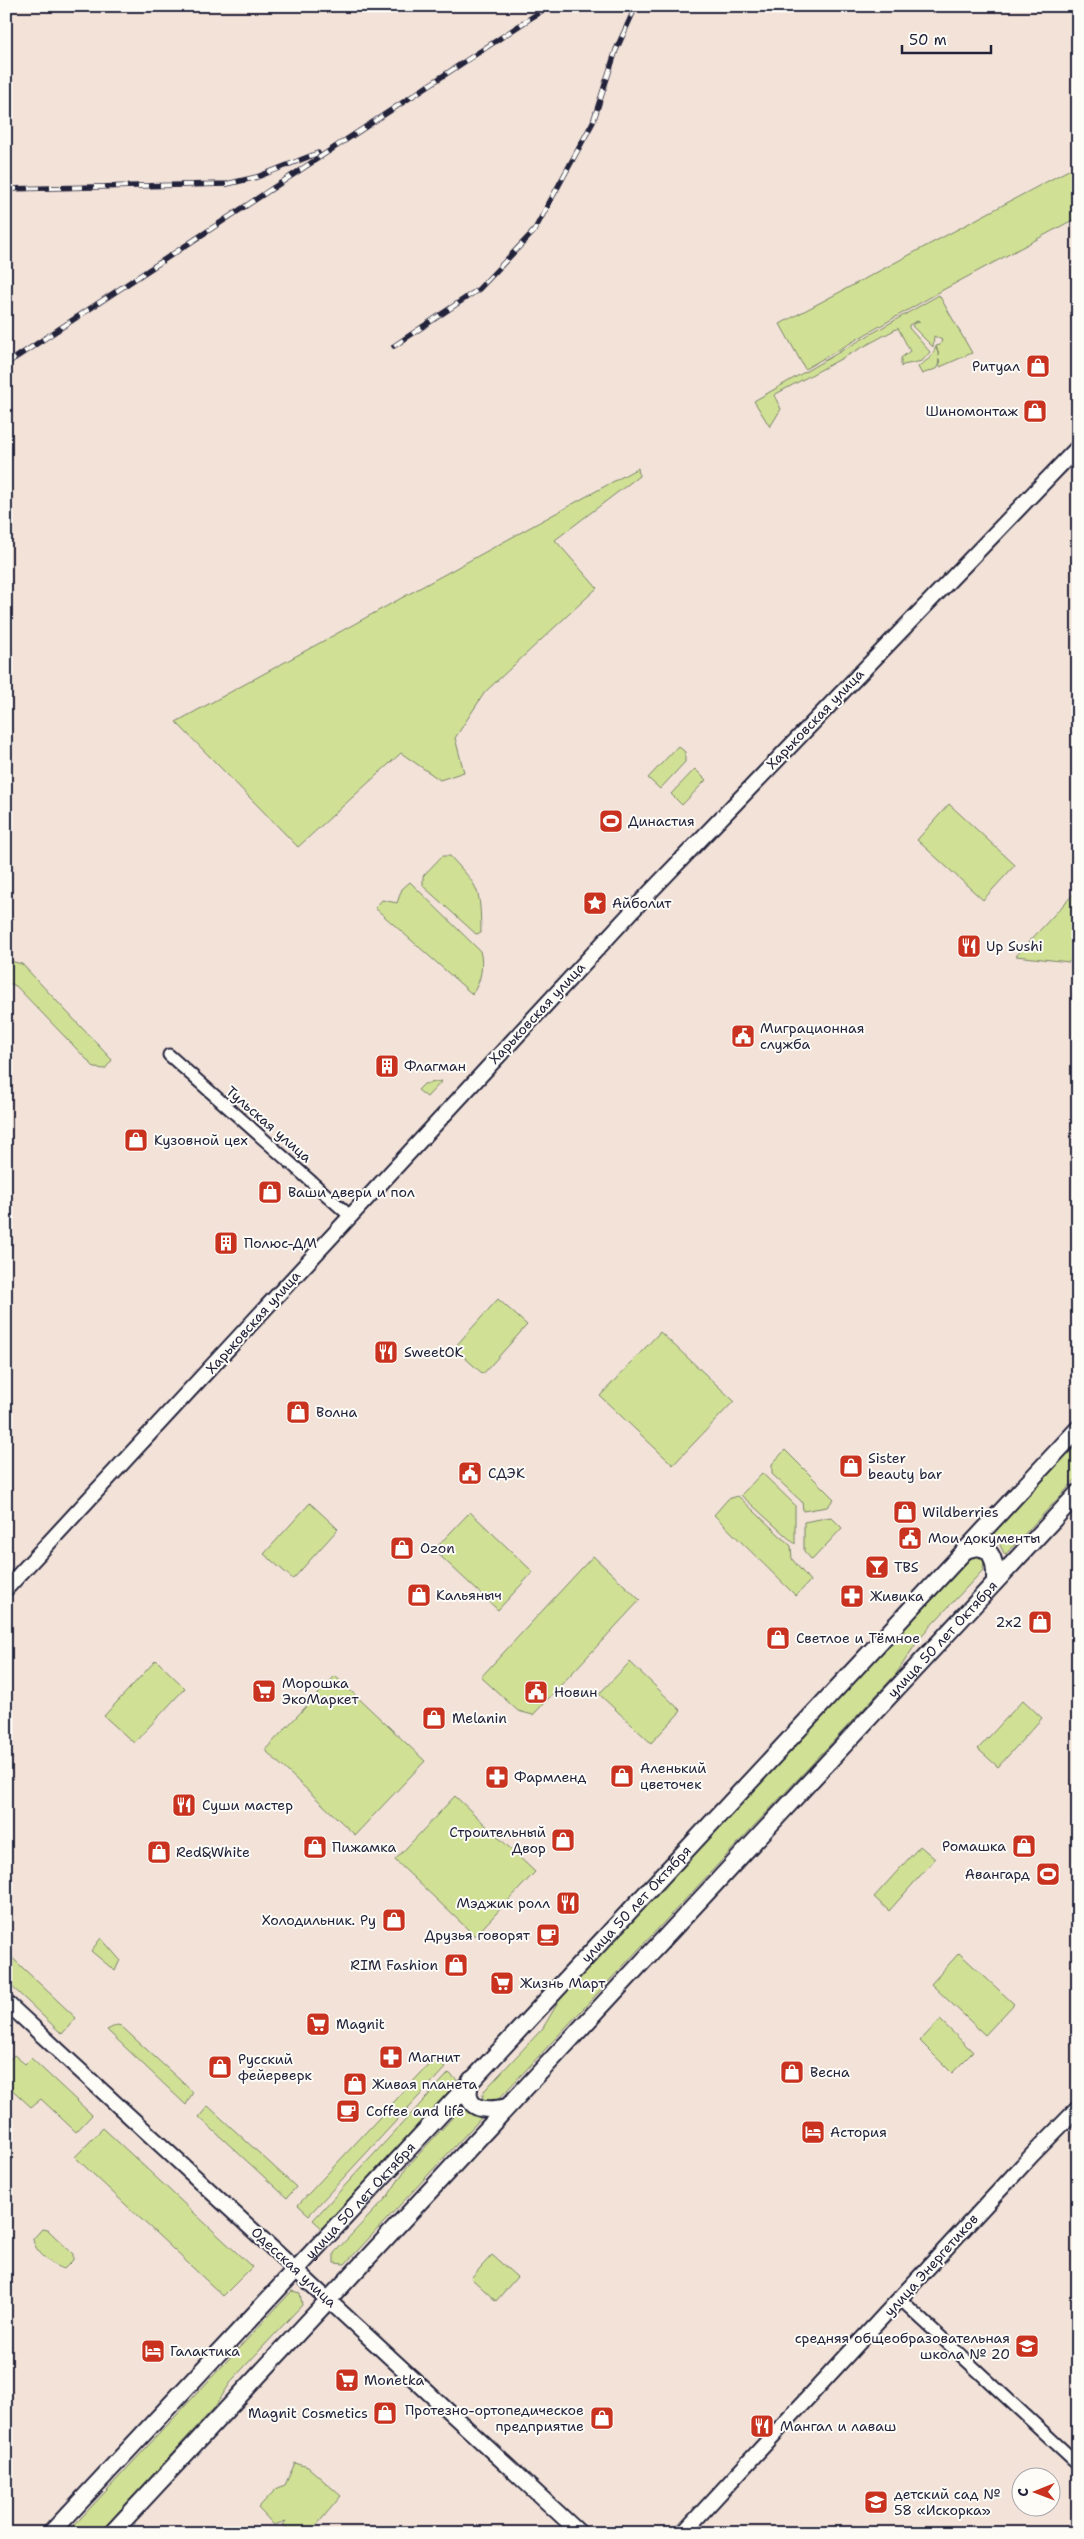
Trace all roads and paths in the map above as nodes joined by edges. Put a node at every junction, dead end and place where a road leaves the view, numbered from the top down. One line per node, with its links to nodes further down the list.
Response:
1 (1078, 447): 3 (street, Харьковская улица)
2 (169, 1055): 3 (street, Тульская улица)
3 (350, 1216): 8 (street, Харьковская улица)
4 (1078, 1429): 6 (main road, улица 50 лет Октября)
5 (1078, 1493): 7 (main road, улица 50 лет Октября)
6 (964, 1551): 7 (main road); 10 (main road, улица 50 лет Октября)
7 (995, 1582): 11 (main road, улица 50 лет Октября)
8 (6, 1589)
9 (6, 2002): 13 (street, Одесская улица)
10 (471, 2080): 11 (main road); 13 (main road, улица 50 лет Октября)
11 (507, 2107): 14 (main road, улица 50 лет Октября)
12 (1078, 2108): 15 (street, улица Энергетиков)
13 (296, 2268): 14 (street, Одесская улица); 17 (main road, улица 50 лет Октября)
14 (328, 2298): 18 (main road, улица 50 лет Октября); 19 (street, Одесская улица)
15 (900, 2299): 16 (street); 20 (street, улица Энергетиков)
16 (1078, 2464)
17 (51, 2533)
18 (112, 2533)
19 (580, 2533)
20 (683, 2533)

